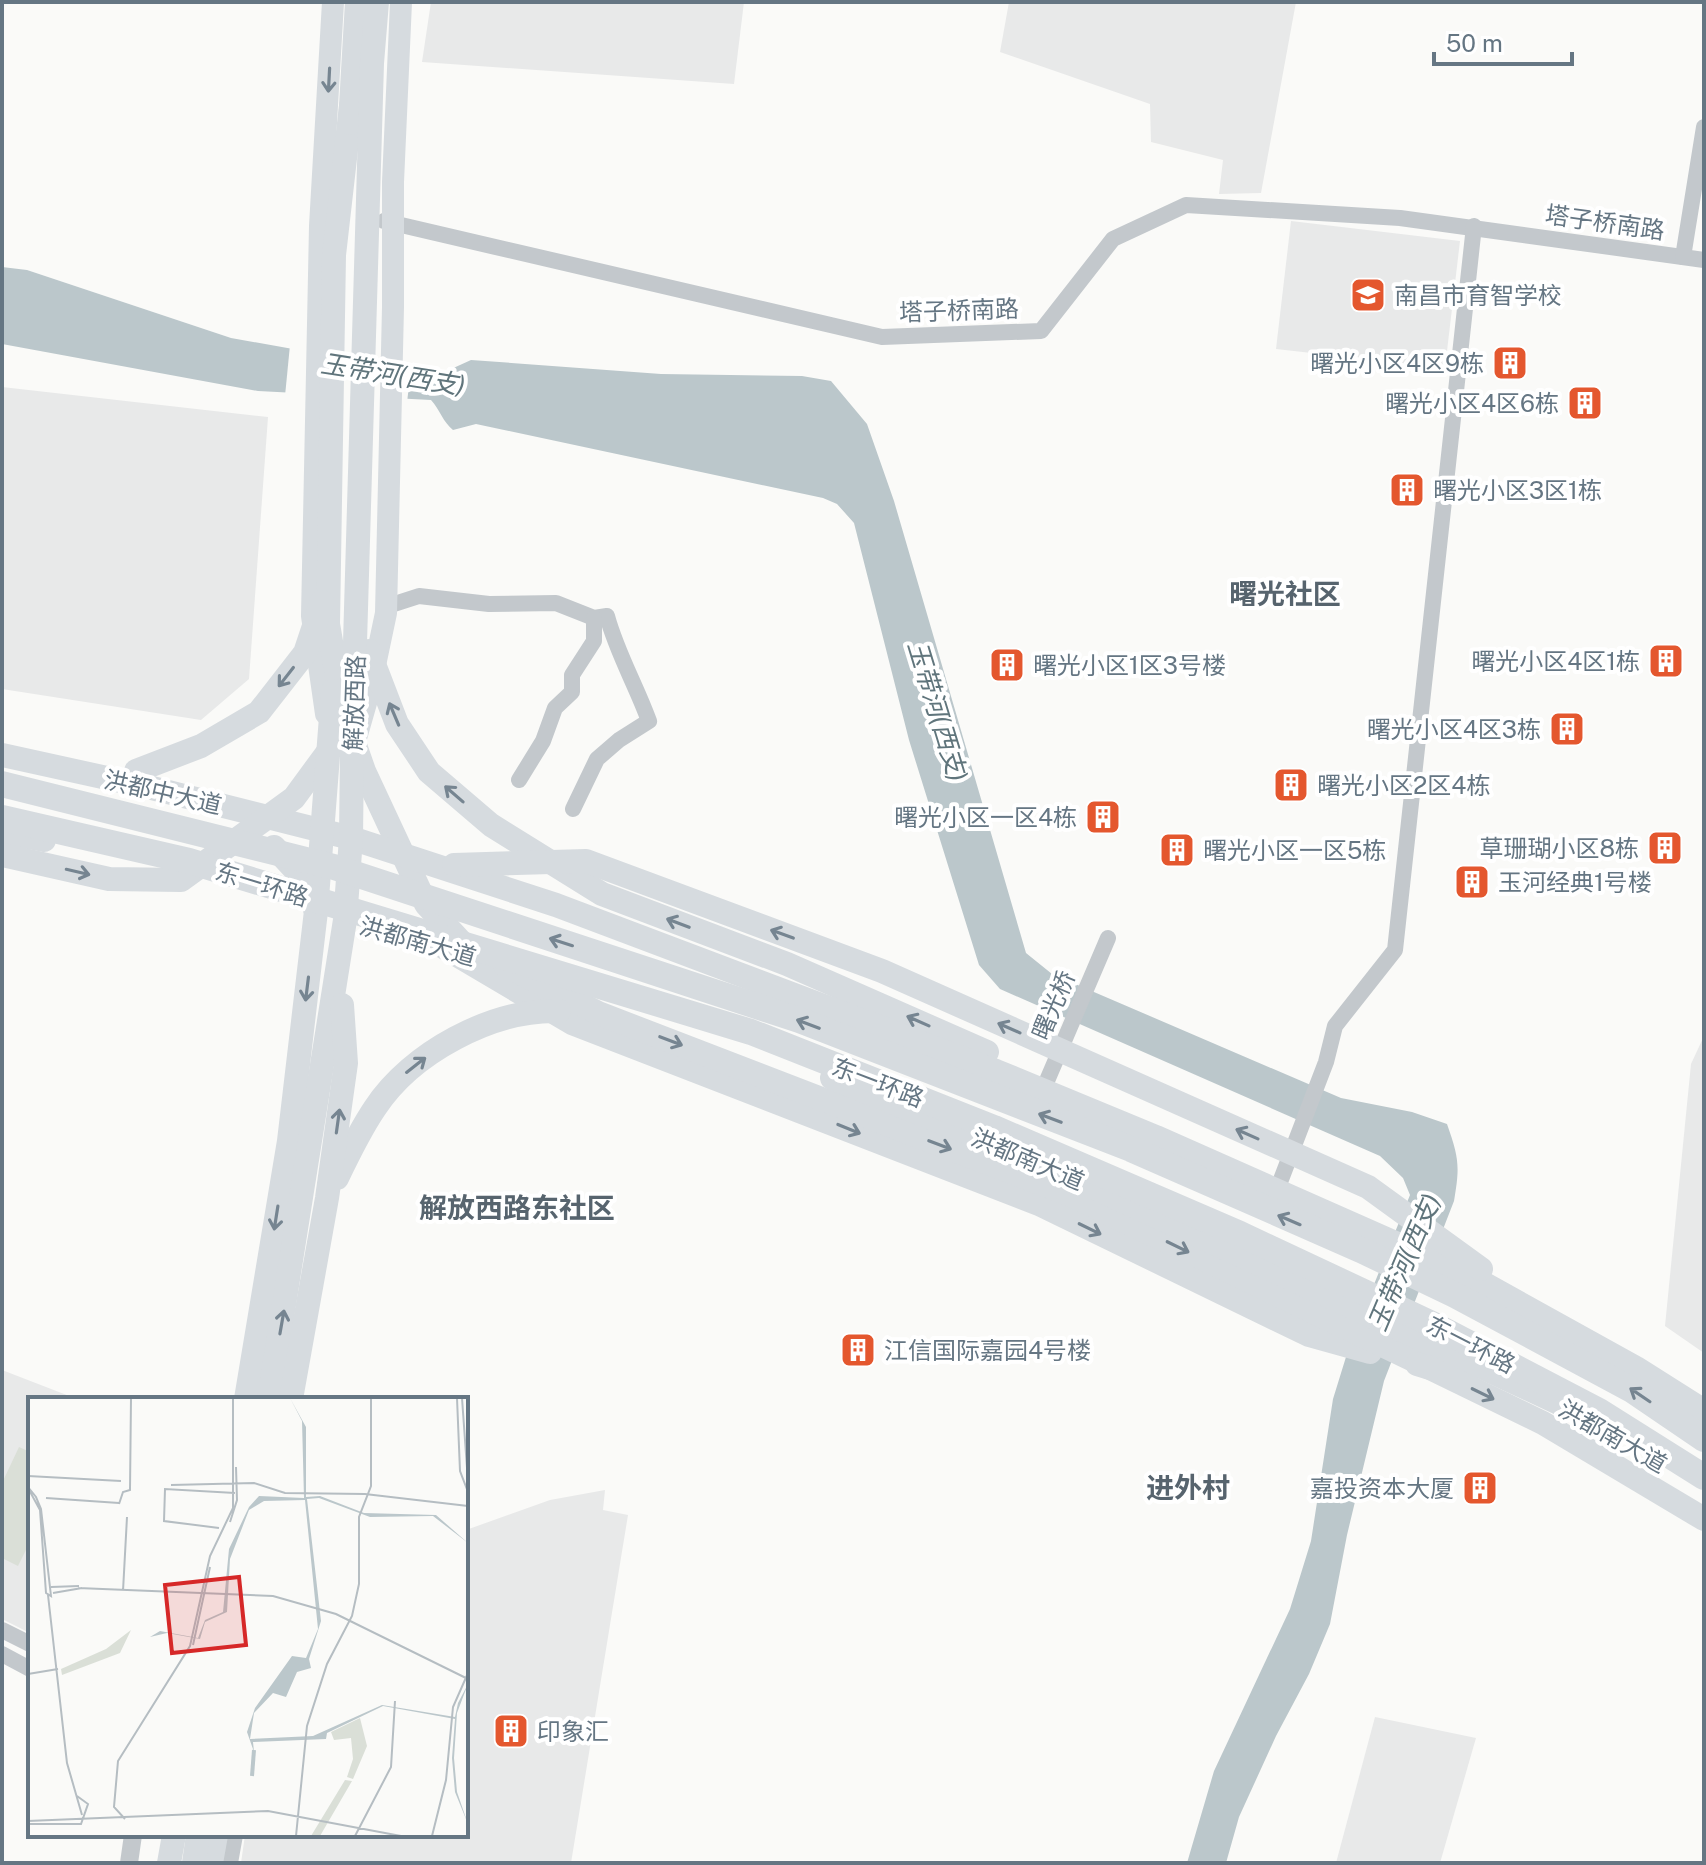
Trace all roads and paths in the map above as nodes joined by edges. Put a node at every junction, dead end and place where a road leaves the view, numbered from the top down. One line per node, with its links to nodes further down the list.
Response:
1 (333, 2): 19 (main road, one-way to 19)
2 (357, 2): 6 (main road, 解放西路)
3 (377, 2): 8 (main road, 解放西路)
4 (389, 2): 18 (main road)
5 (401, 2): 9 (main road)
6 (351, 106): 13 (main road, 解放西路); 15 (main road)
7 (1704, 127): 11 (street)
8 (367, 217): 9 (street, 塔子桥南路); 13 (main road, 解放西路)
9 (393, 224): 10 (street, 塔子桥南路); 16 (main road)
10 (1474, 226): 11 (street, 塔子桥南路); 39 (street)
11 (1683, 257): 12 (street, 塔子桥南路)
12 (1704, 260)
13 (355, 306): 14 (main road, 解放西路)
14 (351, 440): 19 (main road, 解放西路); 21 (main road, 解放西路)
15 (328, 581): 23 (main road, one-way to 23); 37 (main road)
16 (385, 607): 17 (street); 21 (main road)
17 (594, 618): 24 (street); 26 (street)
18 (369, 651): 31 (main road, one-way to 18); 41 (main road, one-way to 18)
19 (329, 739): 28 (main road, 解放西路)
20 (2, 745): 23 (main road)
21 (352, 752): 30 (main road, 解放西路)
22 (2, 755): 28 (main road, 洪都中大道)
23 (136, 771): 40 (main road, one-way to 23)
24 (519, 780)
25 (2, 784): 48 (highway, 东一环路, one-way to 25)
26 (573, 809)
27 (2, 818): 49 (highway, 东一环路)
28 (324, 831): 30 (main road); 33 (main road, 解放西路)
29 (2, 832): 33 (main road)
30 (351, 838): 32 (main road); 34 (main road, 解放西路)
31 (2, 855)
32 (436, 866): 38 (main road); 41 (main road, one-way to 32)
33 (316, 911): 34 (main road, 洪都南大道); 44 (main road, 解放西路, one-way to 44)
34 (345, 920): 36 (main road, 洪都南大道); 45 (main road, 解放西路, one-way to 34)
35 (1108, 938): 38 (street, 曙光桥)
36 (443, 947): 42 (main road, one-way to 42); 50 (main road, 洪都南大道)
37 (598, 1013): 40 (main road, one-way to 37); 42 (main road, one-way to 42)
38 (1043, 1090): 39 (main road)
39 (1277, 1190): 41 (main road)
40 (327, 1198): 46 (main road)
41 (1474, 1272): 43 (main road); 47 (main road)
42 (1430, 1368): 51 (main road, one-way to 51)
43 (1704, 1391)
44 (246, 1397)
45 (269, 1397)
46 (291, 1397)
47 (1704, 1411)
48 (1704, 1439)
49 (1704, 1477)
50 (1704, 1490)
51 (1704, 1519)
52 (2, 1630): 53 (street)
53 (28, 1643)
54 (2, 1654): 55 (street)
55 (28, 1668)
56 (133, 1837): 61 (street)
57 (171, 1837): 62 (main road)
58 (198, 1837): 63 (main road)
59 (217, 1837): 64 (main road)
60 (234, 1837): 65 (street)
61 (129, 1863)
62 (166, 1863)
63 (194, 1863)
64 (212, 1863)
65 (229, 1863)

